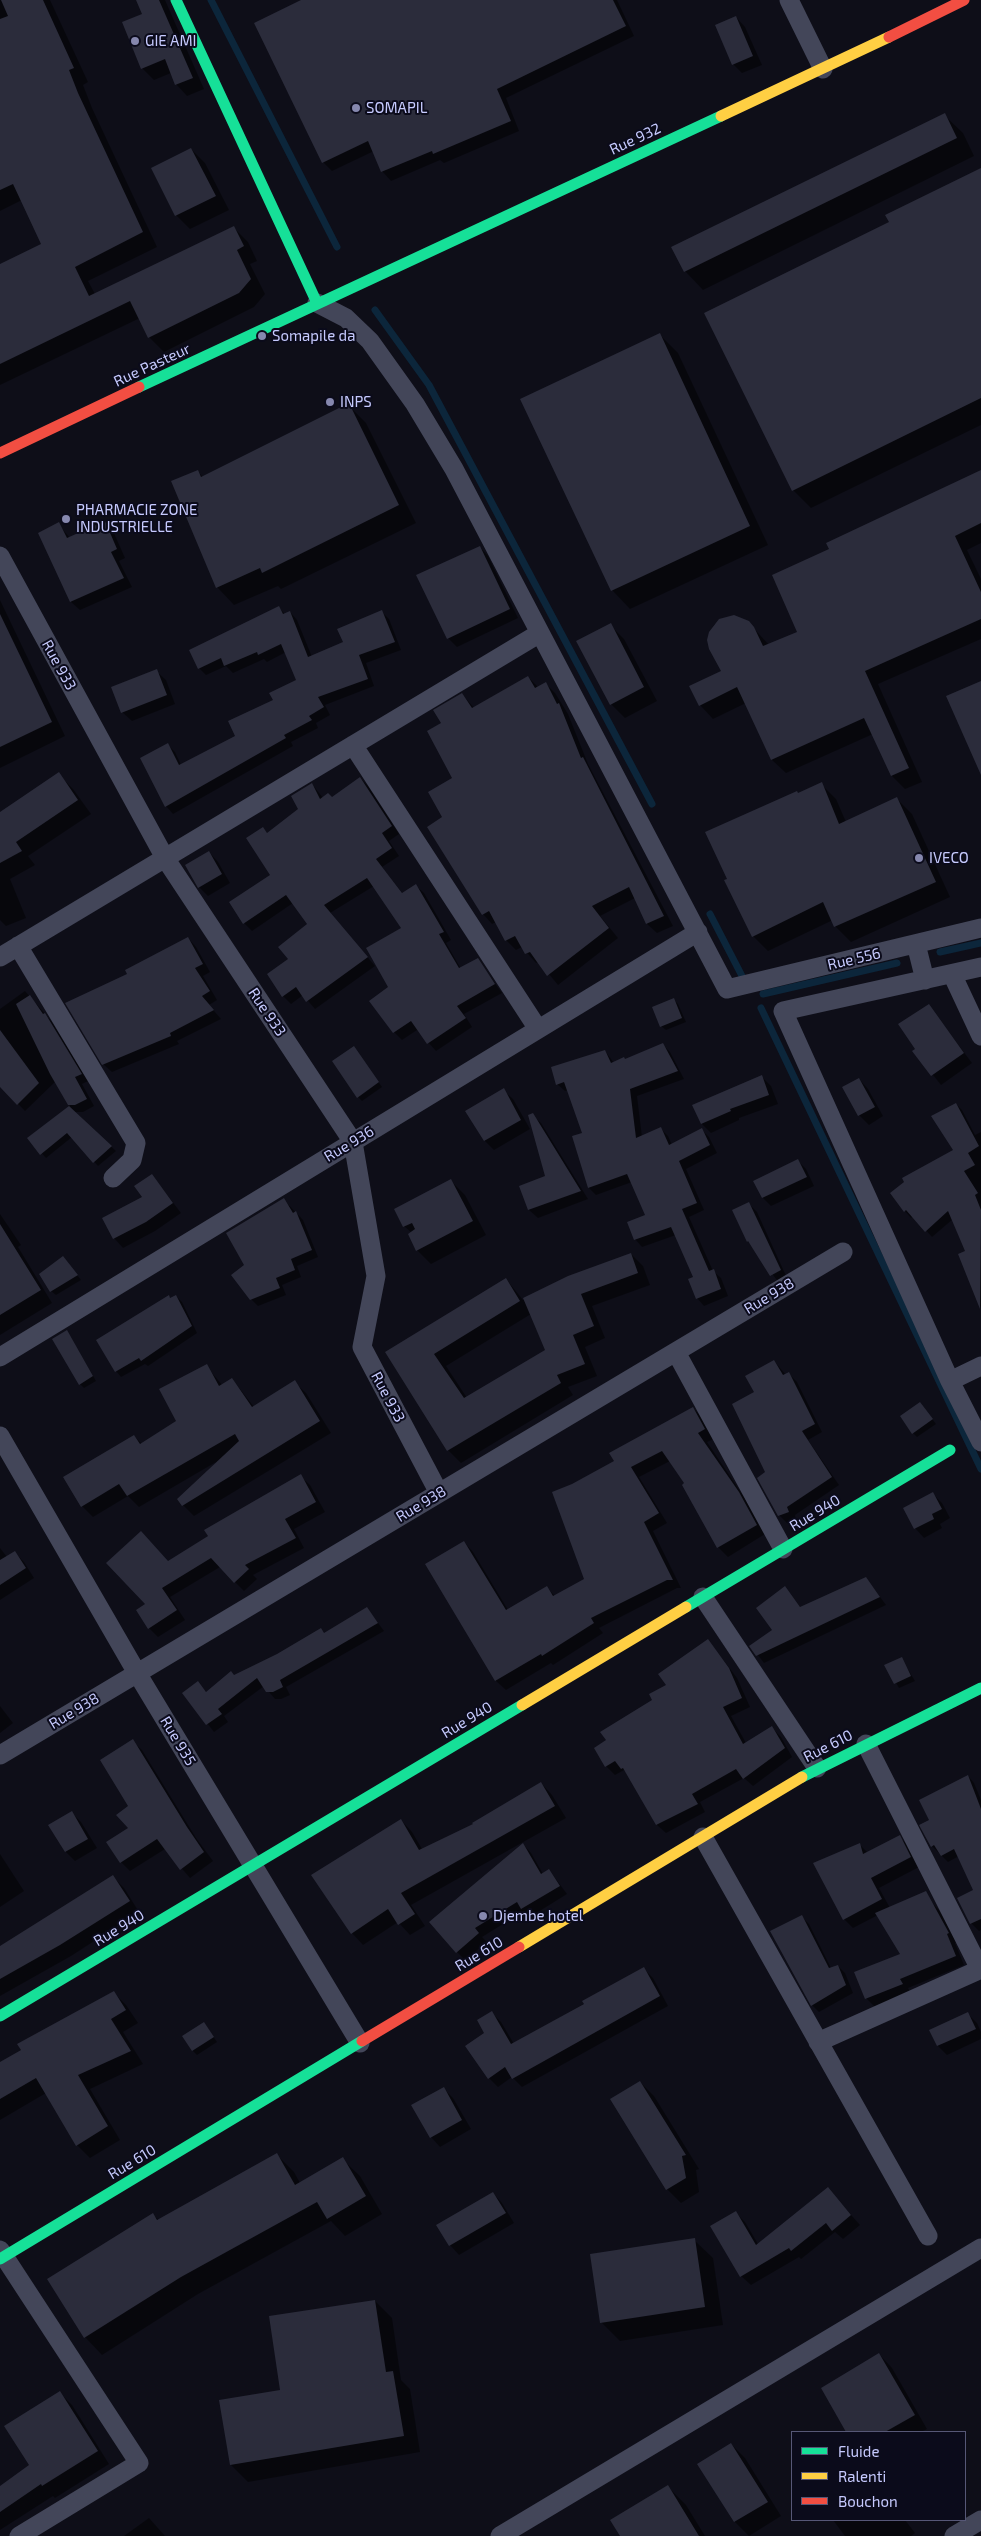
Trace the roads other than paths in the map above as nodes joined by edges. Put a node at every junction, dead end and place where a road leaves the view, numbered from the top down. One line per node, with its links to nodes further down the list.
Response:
1 (176, 0): 5 (street)
2 (789, 0): 4 (street)
3 (964, 0): 4 (street, Rue 932)
4 (823, 69): 5 (street, Rue 932)
5 (317, 303): 6 (street, Rue Pasteur); 8 (street)
6 (0, 454)
7 (0, 556): 10 (street, Rue 933)
8 (540, 633): 9 (street); 12 (street)
9 (354, 745): 10 (street); 19 (street)
10 (165, 858): 14 (street); 21 (street, Rue 933)
11 (981, 928): 13 (street, Rue 556)
12 (698, 932): 13 (street, Rue 556); 19 (street, Rue 936)
13 (916, 944): 18 (street)
14 (18, 946): 15 (street); 22 (street)
15 (0, 958)
16 (981, 967): 17 (street)
17 (952, 974): 18 (street); 20 (street)
18 (925, 980): 27 (street)
19 (538, 1030): 21 (street, Rue 936)
20 (981, 1036)
21 (353, 1142): 25 (street, Rue 936); 31 (street, Rue 933)
22 (113, 1178)
23 (843, 1252): 24 (street, Rue 938)
24 (676, 1352): 31 (street, Rue 938); 32 (street)
25 (0, 1357)
26 (981, 1366): 27 (street)
27 (950, 1381): 29 (street)
28 (0, 1436): 34 (street, Rue 935)
29 (981, 1442)
30 (950, 1450): 32 (street, Rue 940)
31 (439, 1493): 34 (street, Rue 938)
32 (783, 1549): 33 (street, Rue 940)
33 (703, 1597): 38 (street); 40 (street, Rue 940)
34 (137, 1673): 37 (street, Rue 938); 40 (street, Rue 935)
35 (981, 1688): 36 (street, Rue 610)
36 (866, 1744): 38 (street, Rue 610); 41 (street)
37 (0, 1755)
38 (817, 1768): 39 (street, Rue 610)
39 (702, 1837): 43 (street); 44 (street, Rue 610)
40 (253, 1865): 42 (street, Rue 940); 44 (street, Rue 935)
41 (980, 1969): 43 (street)
42 (0, 2016)
43 (818, 2042): 45 (street)
44 (360, 2043): 47 (street, Rue 610)
45 (928, 2236)
46 (981, 2248): 50 (street)
47 (1, 2255): 49 (street)
48 (981, 2520): 51 (street)
49 (19, 2536)
50 (500, 2536)
51 (954, 2536)

